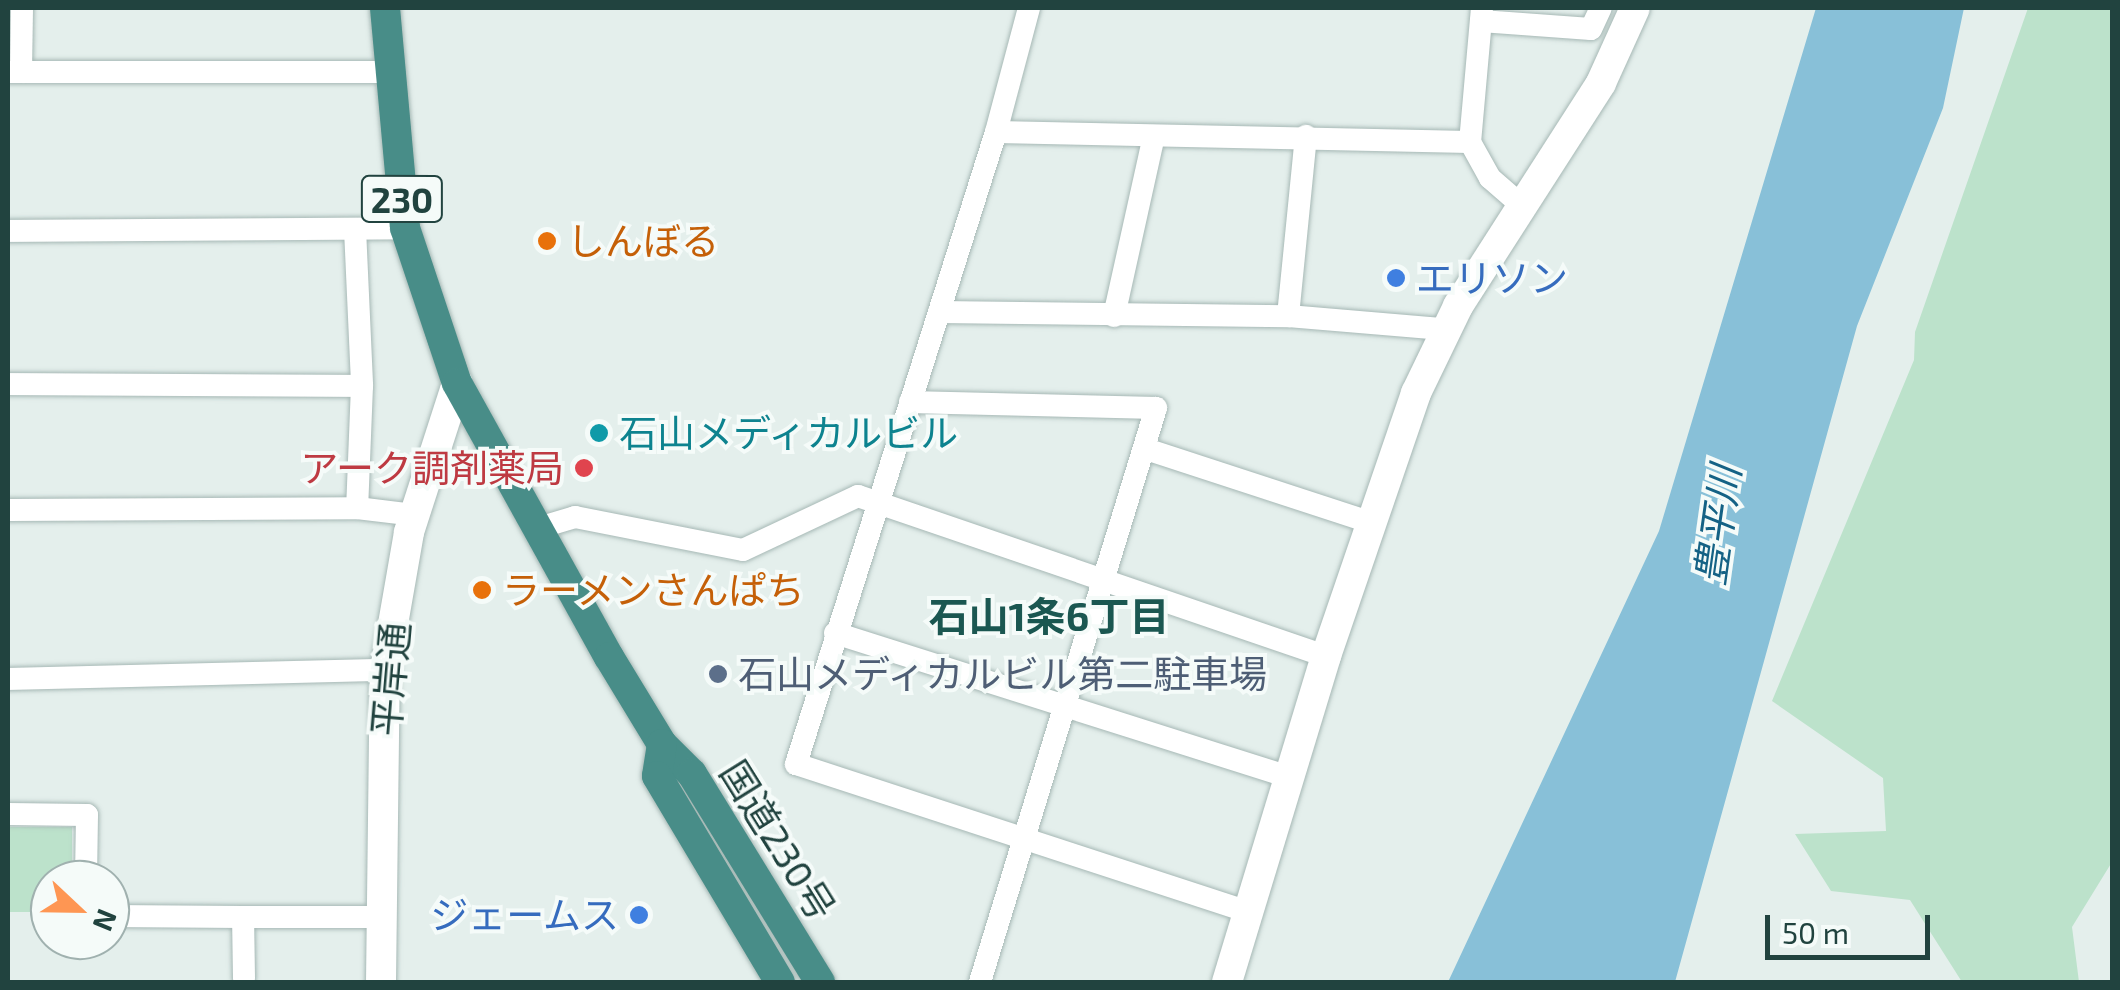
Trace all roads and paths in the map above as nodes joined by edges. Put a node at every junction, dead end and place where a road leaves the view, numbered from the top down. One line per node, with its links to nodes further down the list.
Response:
1 (22, 8): 7 (street)
2 (386, 8): 8 (highway, 国道230号 / 230)
3 (1029, 8): 9 (street)
4 (1601, 8): 6 (street)
5 (1635, 8): 13 (street)
6 (1481, 14): 12 (street)
7 (14, 72): 8 (street)
8 (388, 72): 15 (highway, 国道230号 / 230)
9 (996, 132): 10 (street); 17 (street)
10 (1154, 136): 11 (street); 18 (street)
11 (1306, 136): 12 (street); 19 (street)
12 (1470, 142): 13 (street)
13 (1520, 204): 20 (street)
14 (356, 228): 15 (street); 16 (street); 23 (street)
15 (405, 228): 22 (highway, 国道230号 / 230)
16 (8, 230)
17 (939, 312): 18 (street); 24 (street)
18 (1114, 316): 19 (street)
19 (1288, 316): 20 (street)
20 (1444, 329): 30 (street)
21 (8, 384): 23 (street)
22 (457, 384): 29 (street, 平岸通); 31 (highway, 国道230号 / 230)
23 (362, 386): 27 (street)
24 (910, 402): 25 (street); 26 (street)
25 (1146, 449): 30 (street); 32 (street)
26 (878, 502): 31 (street); 32 (street); 33 (street)
27 (357, 508): 28 (street); 29 (street)
28 (8, 510)
29 (414, 516): 35 (street, 平岸通)
30 (1372, 523): 34 (street)
31 (535, 530): 38 (highway, 国道230号 / 230)
32 (1103, 577): 34 (street); 37 (street)
33 (836, 633): 37 (street); 41 (street)
34 (1326, 656): 39 (street)
35 (385, 670): 36 (street); 46 (street, 平岸通)
36 (8, 679)
37 (1066, 706): 39 (street); 41 (street)
38 (662, 744): 49 (highway, 国道230号 / 230); 50 (highway, 国道230号 / 230)
39 (1292, 778): 43 (street)
40 (8, 814): 42 (street)
41 (1024, 840): 43 (street); 51 (street)
42 (86, 860)
43 (1249, 912): 52 (street)
44 (130, 916): 45 (street)
45 (243, 917): 46 (street); 47 (street)
46 (381, 918): 48 (street, 平岸通)
47 (244, 978)
48 (381, 982)
49 (780, 982)
50 (820, 982)
51 (980, 982)
52 (1227, 982)

